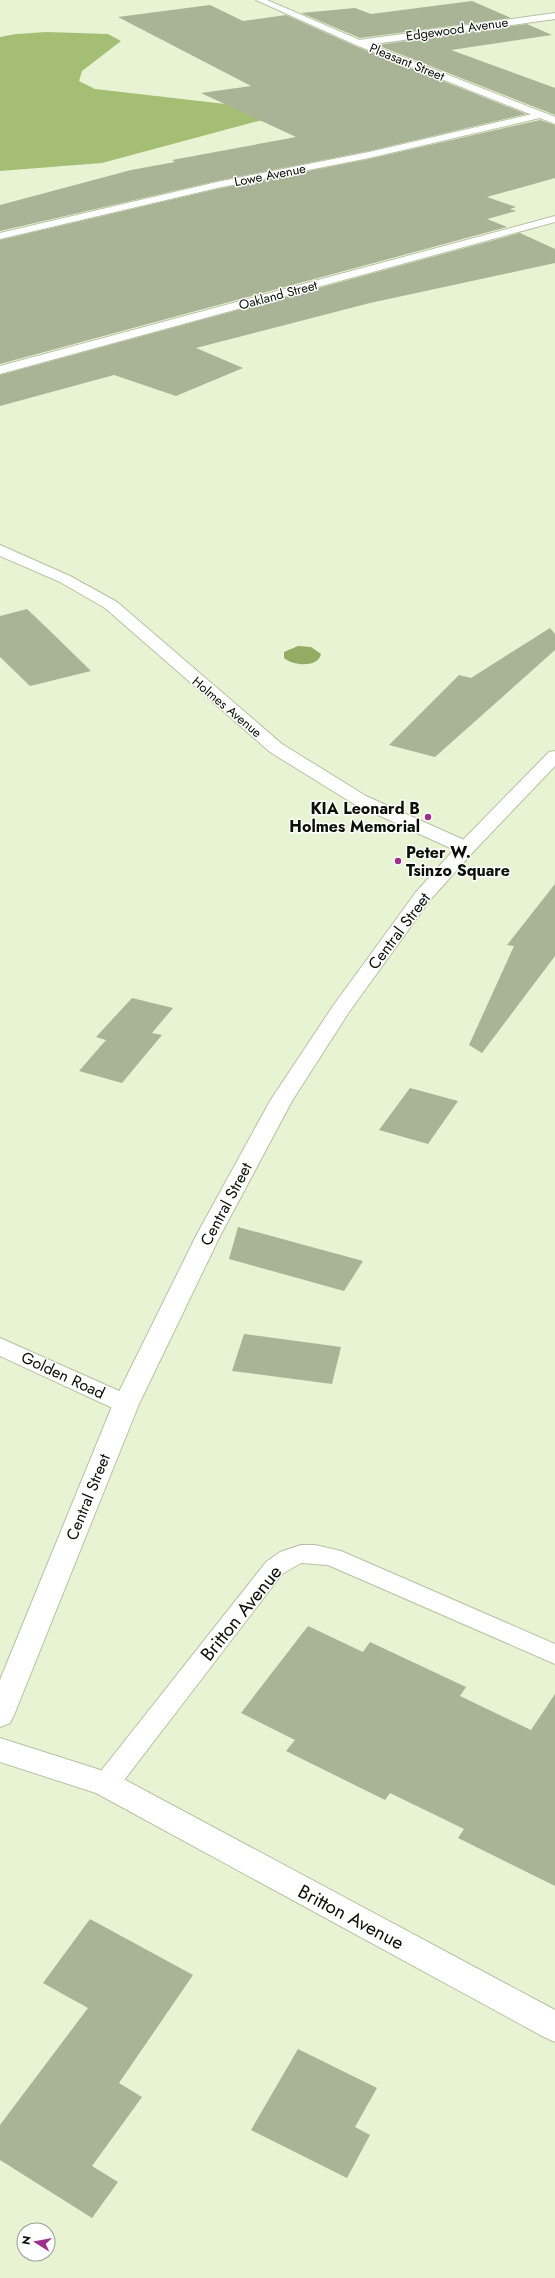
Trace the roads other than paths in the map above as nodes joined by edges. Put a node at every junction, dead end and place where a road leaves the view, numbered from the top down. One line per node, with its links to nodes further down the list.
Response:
1 (260, 0): 3 (street, Pleasant Street)
2 (555, 16): 3 (street, Edgewood Avenue)
3 (359, 43): 5 (street, Pleasant Street)
4 (551, 107): 5 (street)
5 (530, 111): 6 (street, Pleasant Street)
6 (541, 116): 7 (street, Pleasant Street); 9 (street, Lowe Avenue)
7 (555, 121)
8 (555, 220): 10 (street, Oakland Street)
9 (0, 236)
10 (0, 370)
11 (0, 550): 13 (street, Holmes Avenue)
12 (555, 756): 13 (street, Central Street)
13 (466, 848): 15 (street, Central Street)
14 (0, 1346): 15 (street, Golden Road)
15 (126, 1404): 17 (street, Central Street)
16 (555, 1654): 19 (lane, Britton Avenue)
17 (0, 1715)
18 (0, 1750): 19 (street, Britton Avenue)
19 (106, 1784): 20 (street, Britton Avenue)
20 (555, 2028)

